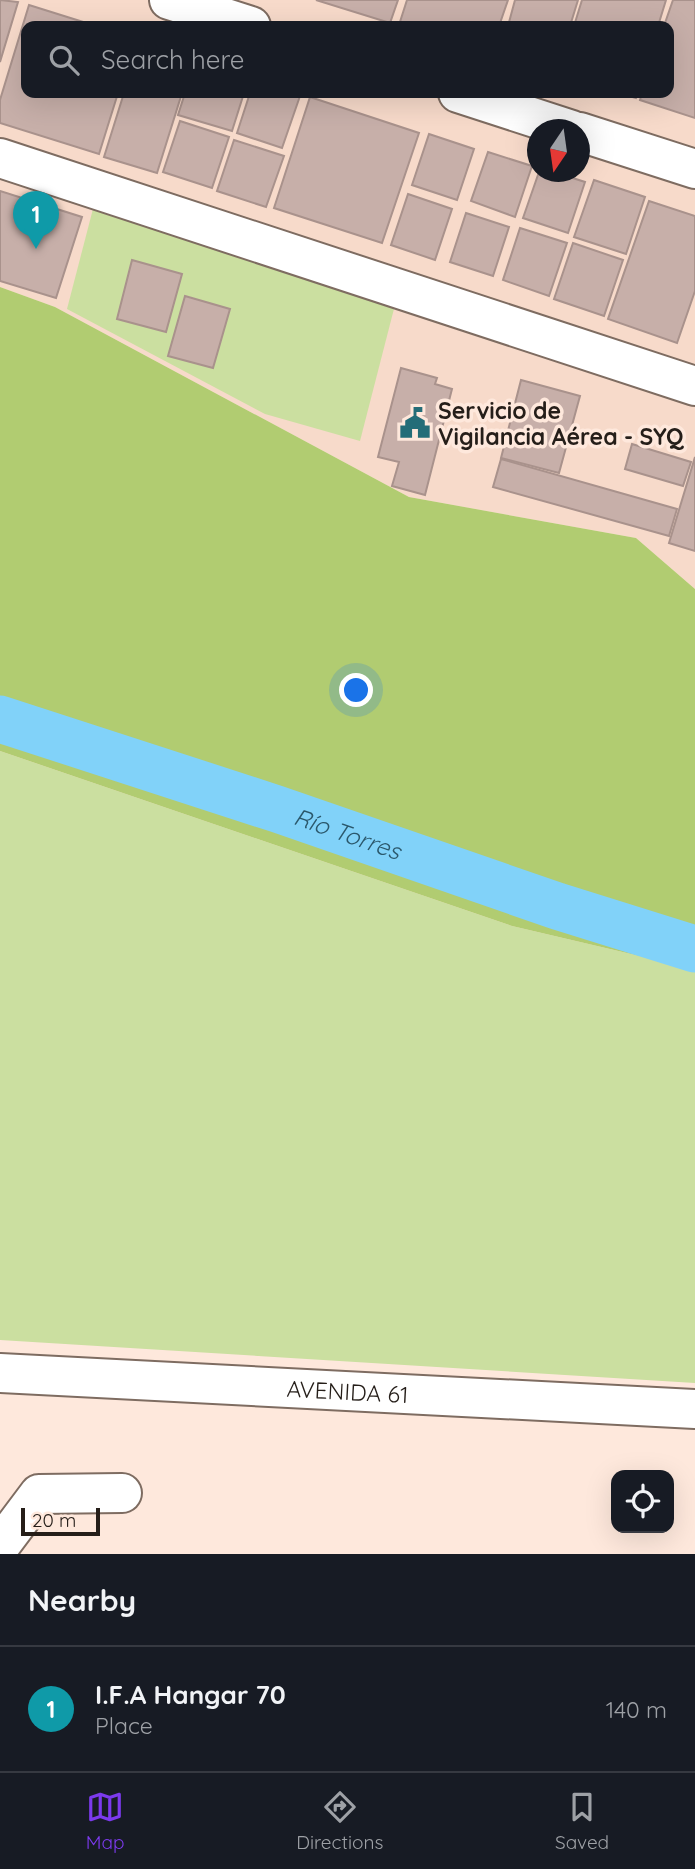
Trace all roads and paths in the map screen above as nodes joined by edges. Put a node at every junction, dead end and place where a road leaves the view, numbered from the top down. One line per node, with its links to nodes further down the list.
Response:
1 (169, 0): 2 (street)
2 (235, 21)
3 (473, 98): 4 (street)
4 (538, 119)
5 (590, 136): 7 (street)
6 (0, 158): 8 (street)
7 (695, 169)
8 (695, 386)
9 (0, 1373): 10 (street, AVENIDA 61)
10 (695, 1409)
11 (122, 1493): 12 (street)
12 (0, 1546)

